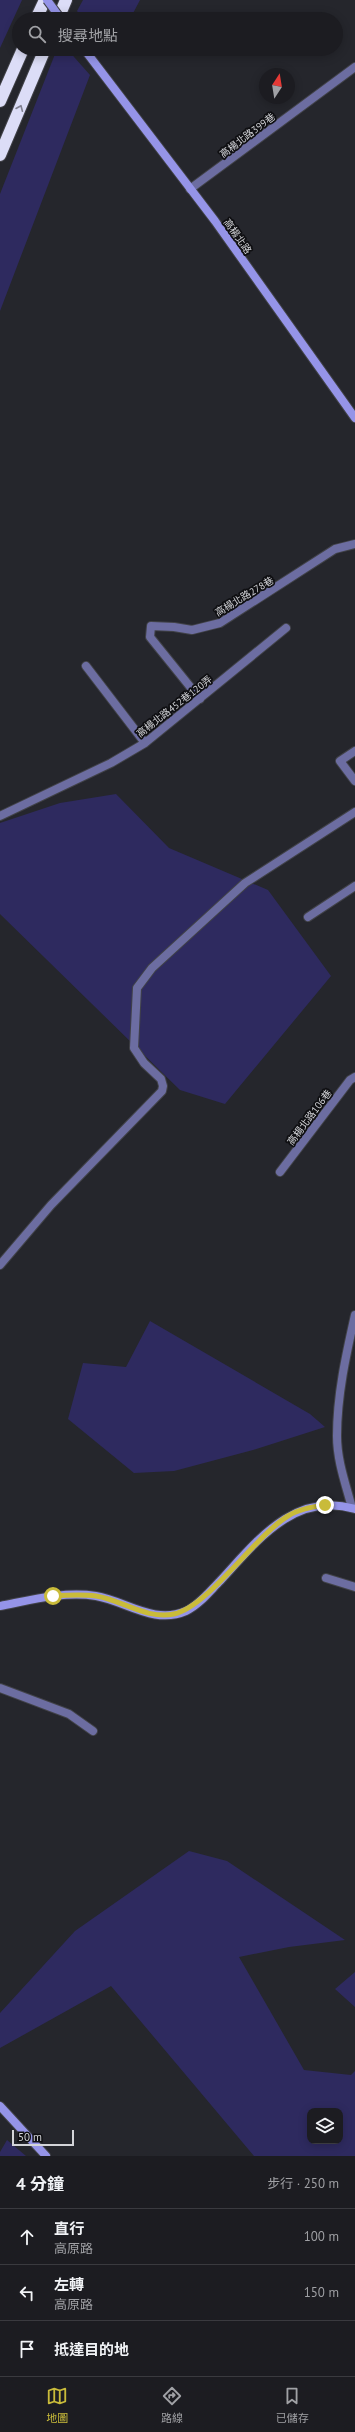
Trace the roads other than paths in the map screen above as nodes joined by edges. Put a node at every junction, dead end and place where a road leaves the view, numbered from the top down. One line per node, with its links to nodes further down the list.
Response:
1 (46, 0): 3 (highway); 4 (street, bridge)
2 (66, 0): 5 (highway)
3 (40, 12)
4 (55, 12)
5 (61, 12)
6 (20, 56): 10 (highway)
7 (42, 56): 11 (highway, one-way to 7)
8 (89, 56): 12 (street, 高楊北路)
9 (355, 67): 12 (street, 高楊北路399巷)
10 (0, 101)
11 (0, 155)
12 (190, 189): 13 (street, 高楊北路)
13 (354, 416)
14 (355, 544): 17 (street, 高楊北路278巷)
15 (286, 628): 17 (street, 高楊北路452巷120弄)
16 (86, 666): 18 (street)
17 (200, 699): 18 (street, 高楊北路452巷120弄)
18 (145, 743): 22 (street, 高楊北路452巷120弄)
19 (355, 751): 20 (street)
20 (355, 780)
21 (355, 812): 27 (street)
22 (0, 816)
23 (355, 886): 24 (street)
24 (308, 917)
25 (355, 1077): 26 (street, 高楊北路106巷)
26 (280, 1172)
27 (0, 1266)
28 (355, 1315): 29 (street)
29 (354, 1509): 32 (street)
30 (326, 1578): 31 (street)
31 (355, 1587)
32 (0, 1606)
33 (0, 1688): 34 (street)
34 (93, 1731)
35 (0, 2106): 36 (street)
36 (46, 2156)

